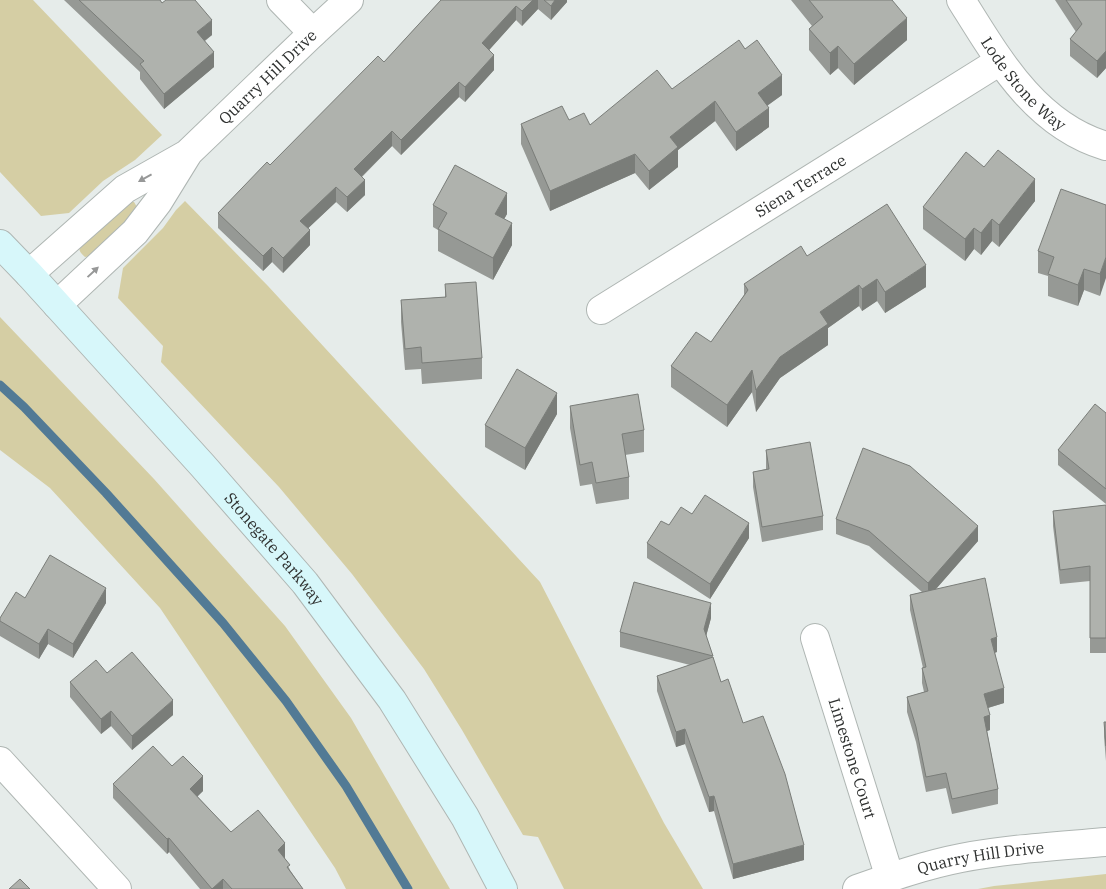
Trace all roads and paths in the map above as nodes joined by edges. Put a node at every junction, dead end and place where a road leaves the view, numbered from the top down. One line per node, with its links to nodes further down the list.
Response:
1 (281, 0): 4 (street)
2 (349, 0): 4 (street, Quarry Hill Drive)
3 (961, 0): 5 (street, Lode Stone Way)
4 (313, 33): 7 (street, Quarry Hill Drive)
5 (1000, 61): 6 (street, Lode Stone Way); 11 (street, Siena Terrace)
6 (1106, 146)
7 (188, 154): 9 (street, Quarry Hill Drive, one-way to 9); 10 (street, Quarry Hill Drive, one-way to 7)
8 (0, 244): 9 (street, Stonegate Parkway)
9 (29, 274): 10 (street, Stonegate Parkway)
10 (57, 305): 17 (street, Stonegate Parkway)
11 (601, 310)
12 (815, 638): 15 (street, Limestone Court)
13 (0, 761): 16 (street)
14 (1106, 842): 15 (street, Quarry Hill Drive)
15 (890, 878): 18 (street, Quarry Hill Drive)
16 (117, 889)
17 (503, 889)
18 (858, 889)

